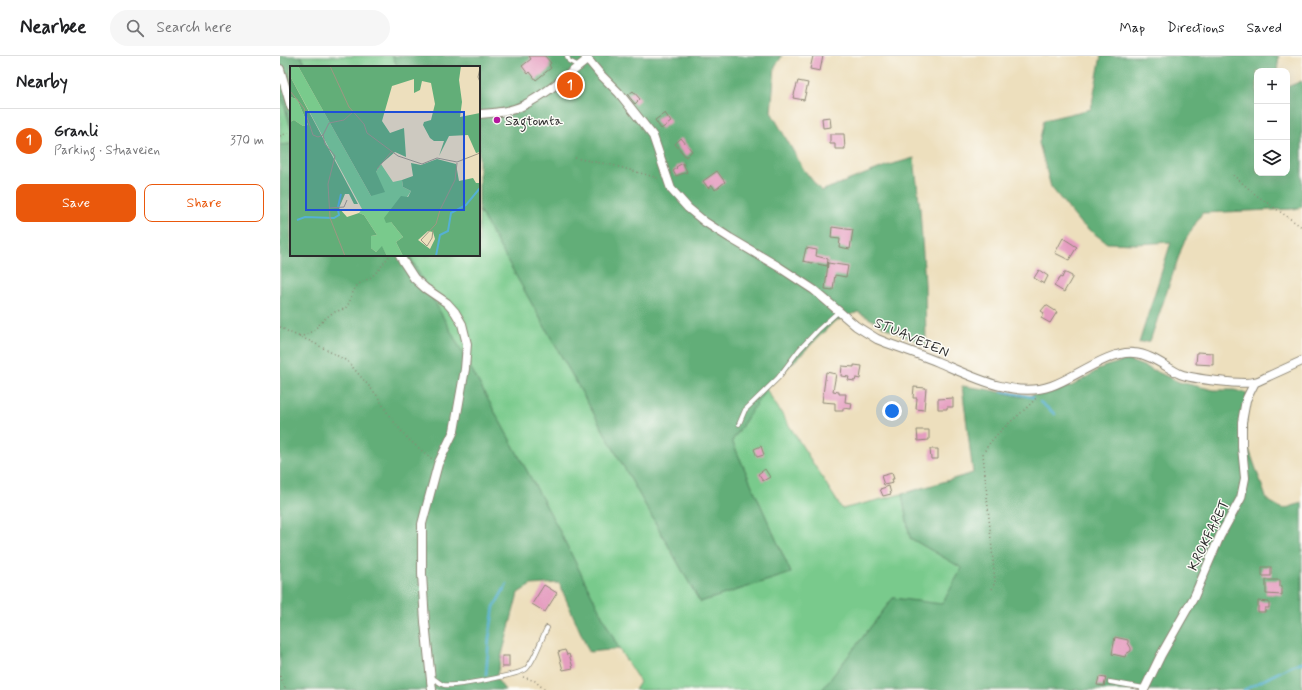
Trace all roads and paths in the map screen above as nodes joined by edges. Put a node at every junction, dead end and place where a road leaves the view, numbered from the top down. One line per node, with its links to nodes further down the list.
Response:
1 (567, 56): 3 (lane)
2 (586, 58): 3 (street); 11 (street, STUAVEIEN)
3 (579, 66): 6 (street)
4 (280, 69): 5 (street)
5 (290, 104)
6 (480, 114)
7 (290, 132): 8 (path)
8 (280, 136)
9 (575, 158): 11 (path)
10 (1233, 175): 12 (path)
11 (668, 180): 15 (street, STUAVEIEN)
12 (1302, 227)
13 (389, 256): 17 (path)
14 (400, 256): 22 (street)
15 (839, 311): 20 (street, STUAVEIEN); 21 (lane)
16 (280, 327): 17 (path)
17 (299, 337): 22 (path)
18 (1302, 361): 19 (street, STUAVEIEN)
19 (1255, 382): 20 (street, STUAVEIEN); 29 (street, KROKFARET)
20 (1040, 389): 23 (path)
21 (738, 424)
22 (438, 464): 27 (street)
23 (992, 589)
24 (547, 628): 25 (lane)
25 (514, 673): 27 (lane); 32 (path)
26 (280, 676): 30 (path)
27 (431, 676): 31 (street)
28 (1110, 682): 29 (lane)
29 (1144, 689)
30 (286, 690)
31 (432, 690)
32 (545, 690)

